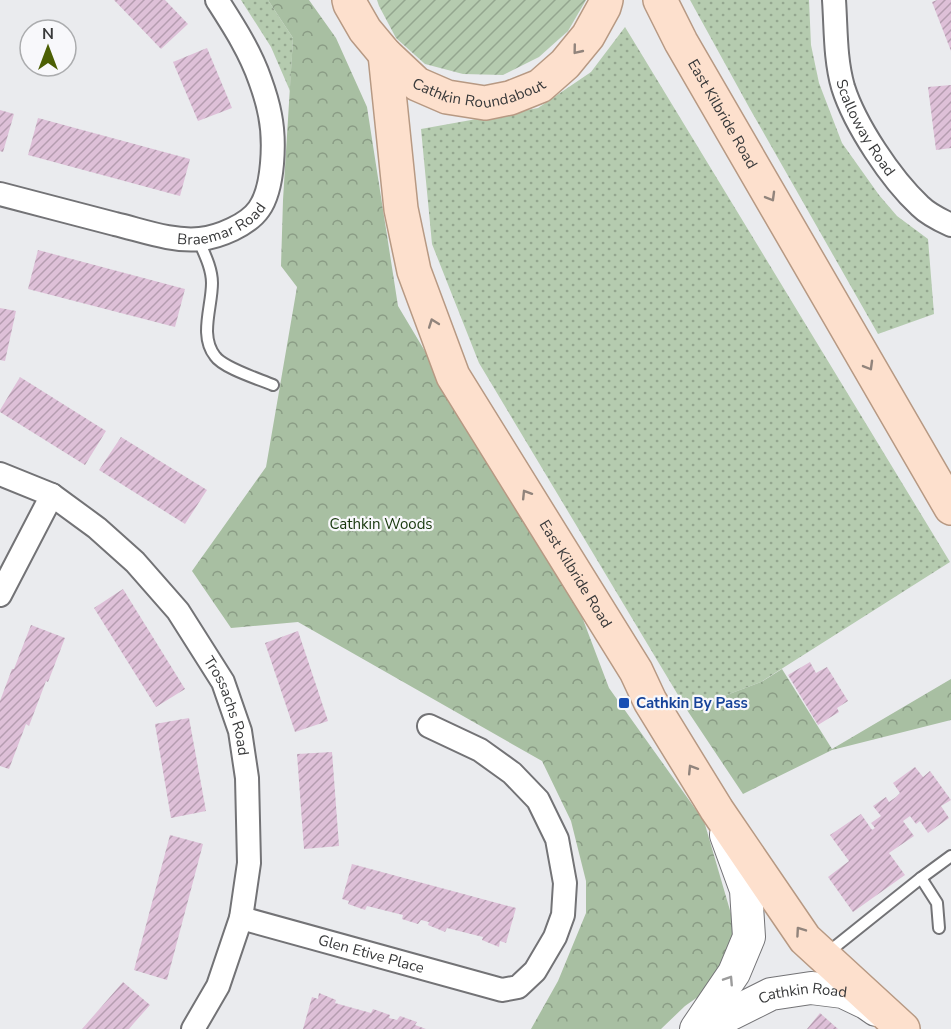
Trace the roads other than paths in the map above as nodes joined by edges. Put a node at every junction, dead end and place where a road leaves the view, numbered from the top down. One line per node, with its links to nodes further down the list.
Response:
1 (217, 0): 9 (street, Braemar Road)
2 (606, 0): 6 (main road, Cathkin Roundabout, one-way to 6)
3 (660, 0): 13 (main road, East Kilbride Road, one-way to 13)
4 (834, 0): 8 (street, Scalloway Road)
5 (348, 1): 6 (main road, Cathkin Roundabout)
6 (385, 54): 16 (main road, East Kilbride Road, one-way to 6)
7 (0, 194): 9 (street, Braemar Road)
8 (951, 225)
9 (198, 239): 10 (lane)
10 (273, 385)
11 (0, 474): 12 (street, Trossachs Road)
12 (52, 495): 14 (street); 19 (street, Trossachs Road)
13 (951, 508)
14 (0, 595)
15 (429, 726): 19 (street, Glen Etive Place)
16 (717, 810): 21 (main road, East Kilbride Road, one-way to 16); 23 (main road, one-way to 16)
17 (951, 856): 18 (lane)
18 (921, 878): 20 (lane); 21 (lane)
19 (241, 918): 22 (street, Trossachs Road)
20 (939, 928)
21 (824, 956): 25 (main road, East Kilbride Road)
22 (193, 1029)
23 (696, 1029)
24 (701, 1029): 25 (main road, Cathkin Road)
25 (902, 1029)

